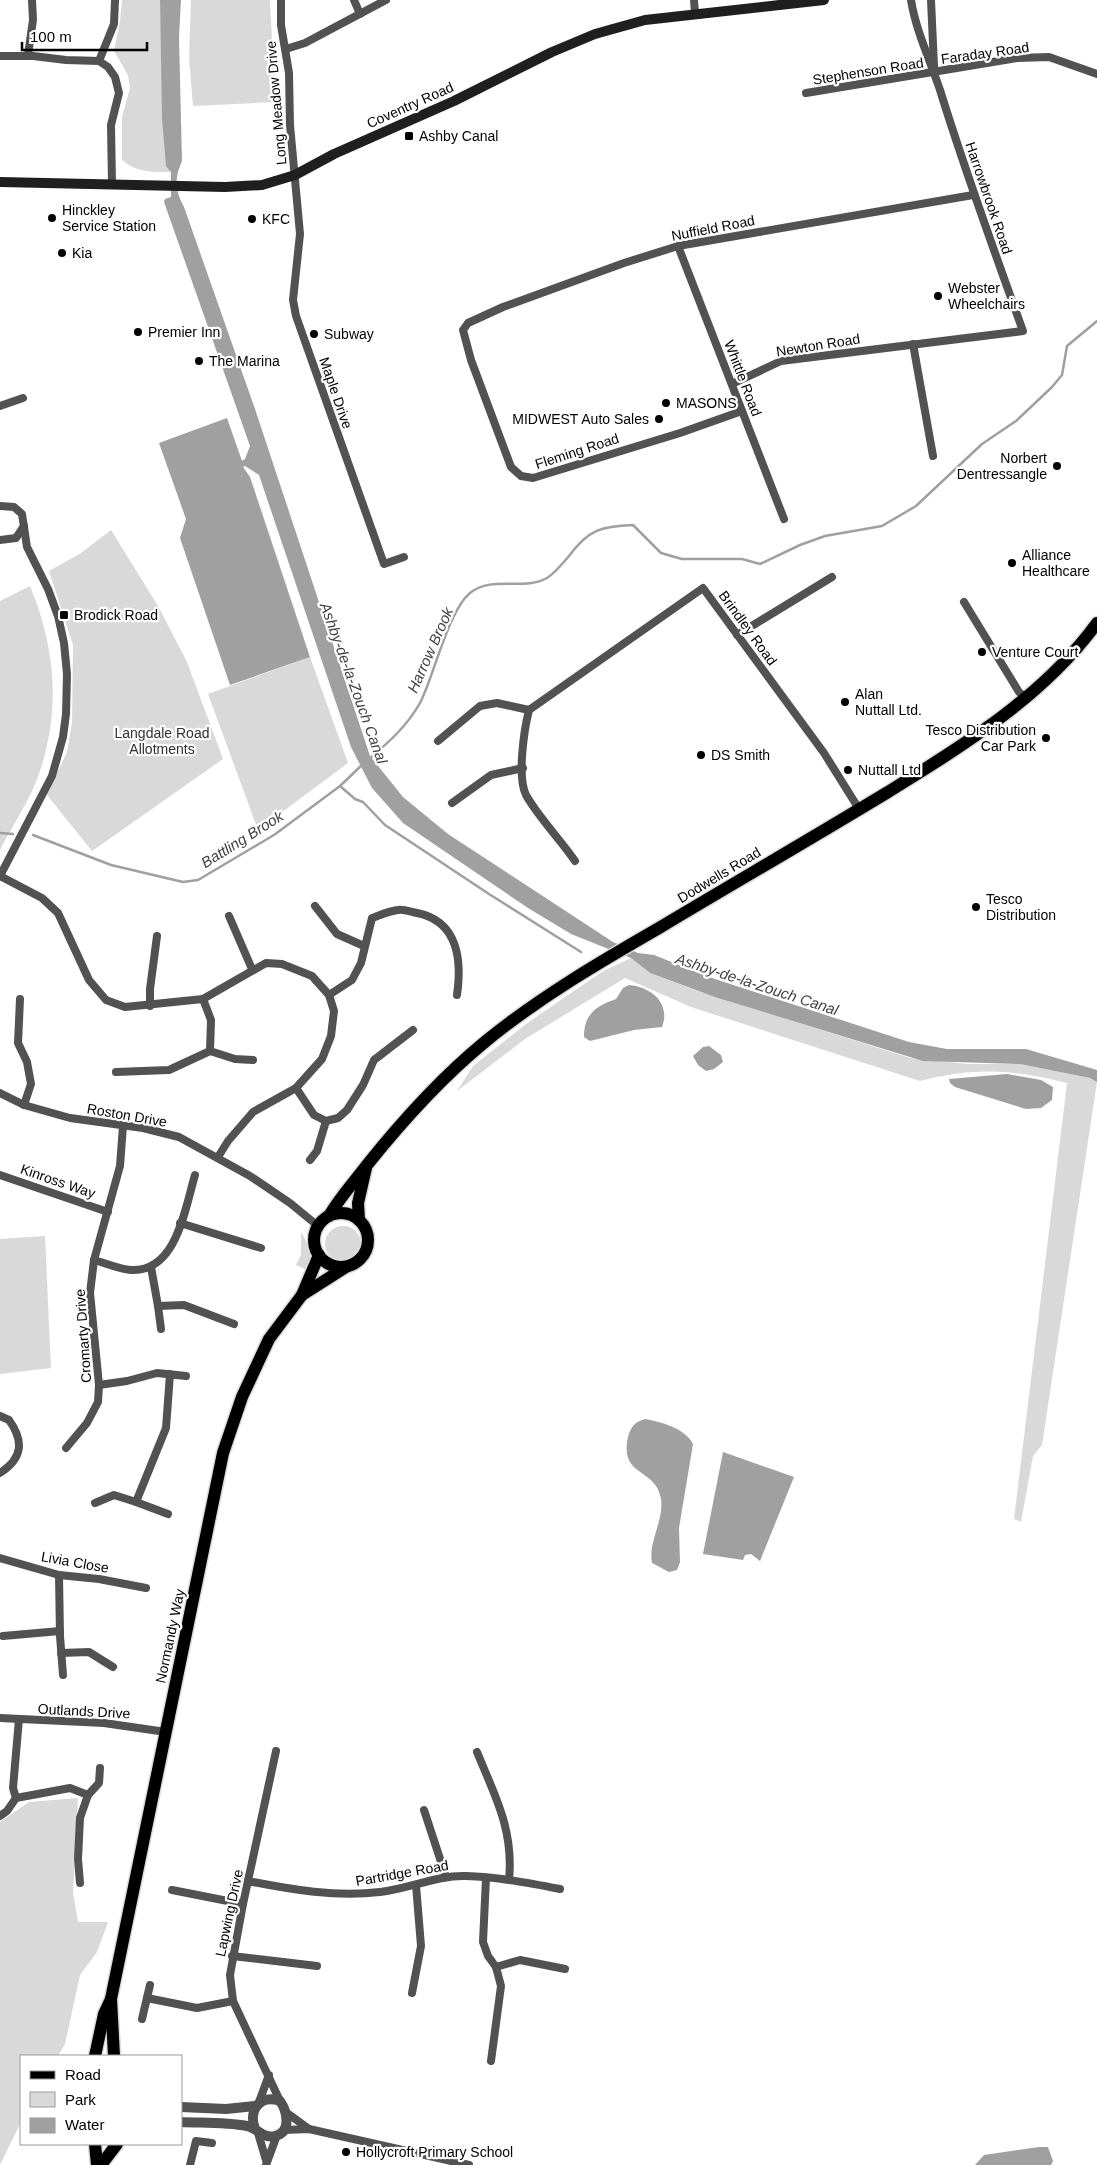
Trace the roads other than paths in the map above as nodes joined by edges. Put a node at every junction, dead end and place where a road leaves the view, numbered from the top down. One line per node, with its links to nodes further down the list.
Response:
1 (32, 0): 14 (street)
2 (115, 0): 15 (street)
3 (281, 0): 12 (street, Long Meadow Drive)
4 (354, 0): 11 (street)
5 (386, 0): 11 (street)
6 (694, 0): 10 (street)
7 (824, 0): 10 (main road, Coventry Road)
8 (911, 0): 16 (street, Harrowbrook Road)
9 (931, 0): 16 (street, Harrowbrook Road)
10 (695, 13): 19 (main road, Coventry Road)
11 (360, 14): 12 (street)
12 (286, 49): 19 (street, Long Meadow Drive)
13 (0, 56): 14 (street)
14 (28, 56): 15 (street)
15 (99, 61): 21 (street)
16 (934, 73): 17 (street, Faraday Road); 18 (street, Stephenson Road); 22 (street, Harrowbrook Road)
17 (1097, 74)
18 (806, 93)
19 (295, 175): 21 (main road, Coventry Road); 38 (street, Maple Drive)
20 (0, 182): 21 (main road, Coventry Road)
21 (112, 184)
22 (973, 195): 23 (street, Nuffield Road); 25 (street, Harrowbrook Road)
23 (678, 246): 24 (street, Nuffield Road); 27 (street, Whittle Road)
24 (468, 323): 30 (street, Fleming Road)
25 (1024, 331): 26 (street, Newton Road)
26 (913, 344): 27 (street, Newton Road); 31 (street)
27 (732, 384): 30 (street, Whittle Road)
28 (23, 398): 29 (street)
29 (0, 406)
30 (742, 411): 33 (street, Whittle Road)
31 (933, 456)
32 (0, 506): 34 (street)
33 (784, 519)
34 (24, 526): 35 (street); 37 (street)
35 (16, 538): 36 (street); 37 (street)
36 (0, 540)
37 (27, 547): 50 (street)
38 (404, 557)
39 (832, 577): 42 (street)
40 (964, 602): 43 (street)
41 (1097, 623): 43 (main road, Dodwells Road)
42 (737, 635): 44 (street, Brindley Road); 48 (street, Brindley Road)
43 (1026, 698): 48 (main road, Dodwells Road)
44 (529, 710): 45 (street); 46 (street)
45 (438, 741)
46 (523, 768): 47 (street); 49 (street)
47 (452, 803)
48 (859, 809): 72 (main road, Dodwells Road)
49 (575, 861)
50 (0, 876): 60 (street)
51 (315, 906): 54 (street)
52 (229, 916): 55 (street)
53 (158, 936): 60 (street)
54 (364, 946): 56 (street); 57 (street)
55 (252, 969): 56 (street); 58 (street)
56 (329, 995): 65 (street)
57 (457, 995)
58 (203, 998): 60 (street); 62 (street)
59 (20, 999): 67 (street)
60 (150, 1006)
61 (413, 1030): 68 (street)
62 (210, 1051): 63 (street); 64 (street)
63 (253, 1060)
64 (116, 1072)
65 (296, 1088): 68 (street); 70 (street)
66 (0, 1093): 67 (street, Roston Drive)
67 (24, 1105): 69 (street, Roston Drive)
68 (326, 1121): 71 (street)
69 (124, 1126): 70 (street, Roston Drive); 75 (street, Cromarty Drive)
70 (218, 1157): 79 (street, Roston Drive)
71 (310, 1160)
72 (367, 1166): 76 (main road, Dodwells Road); 77 (main road, Dodwells Road)
73 (0, 1175): 75 (street, Kinross Way)
74 (195, 1175): 78 (street)
75 (108, 1212): 82 (street, Cromarty Drive)
76 (330, 1216): 77 (main road); 79 (main road)
77 (359, 1220): 84 (main road)
78 (180, 1223): 80 (street); 83 (street)
79 (318, 1226): 81 (main road)
80 (261, 1248)
81 (319, 1255): 84 (main road); 85 (main road, Normandy Way)
82 (94, 1260): 83 (street); 91 (street, Cromarty Drive)
83 (151, 1267): 86 (street)
84 (346, 1267): 85 (main road, Normandy Way)
85 (302, 1295): 108 (main road, Normandy Way)
86 (158, 1306): 87 (street); 88 (street)
87 (234, 1324)
88 (161, 1329)
89 (170, 1374): 90 (street); 91 (street); 95 (street)
90 (186, 1376)
91 (99, 1385): 93 (street, Cromarty Drive)
92 (0, 1416): 94 (street)
93 (66, 1448)
94 (0, 1473)
95 (136, 1502): 96 (street); 97 (street)
96 (95, 1503)
97 (168, 1514)
98 (0, 1558): 99 (street, Livia Close)
99 (59, 1575): 100 (street, Livia Close); 101 (street)
100 (146, 1588)
101 (60, 1631): 102 (street); 103 (street)
102 (3, 1636)
103 (61, 1653): 104 (street); 105 (street)
104 (113, 1667)
105 (63, 1675)
106 (0, 1718): 107 (street, Outlands Drive)
107 (19, 1719): 108 (street, Outlands Drive); 113 (street)
108 (166, 1732): 132 (main road, Normandy Way)
109 (276, 1751): 119 (street, Lapwing Drive)
110 (477, 1752): 118 (street)
111 (100, 1768): 112 (street)
112 (88, 1795): 113 (street); 120 (street)
113 (16, 1798): 115 (street)
114 (424, 1810): 116 (street)
115 (0, 1816)
116 (446, 1877): 117 (street, Partridge Road); 121 (street, Partridge Road)
117 (486, 1878): 118 (street, Partridge Road); 127 (street)
118 (510, 1880): 123 (street, Partridge Road)
119 (248, 1881): 121 (street, Partridge Road); 124 (street, Lapwing Drive)
120 (80, 1883)
121 (416, 1885): 130 (street)
122 (172, 1890): 124 (street)
123 (560, 1890)
124 (243, 1904): 125 (street, Lapwing Drive)
125 (232, 1956): 126 (street); 133 (street, Lapwing Drive)
126 (317, 1966)
127 (496, 1967): 128 (street); 137 (street)
128 (564, 1969)
129 (150, 1985): 131 (street)
130 (412, 1993)
131 (147, 1998): 133 (street); 134 (street)
132 (111, 1999): 135 (main road, Normandy Way); 136 (main road, Normandy Way)
133 (233, 2001): 138 (street, Lapwing Drive)
134 (142, 2019)
135 (96, 2055)
136 (114, 2055)
137 (492, 2061)
138 (269, 2075): 139 (street, Lapwing Drive); 140 (street)
139 (280, 2101): 140 (street); 142 (street)
140 (257, 2104): 141 (street); 145 (street)
141 (182, 2107)
142 (286, 2113): 144 (street); 146 (street)
143 (182, 2122): 145 (street)
144 (309, 2129): 146 (street); 151 (street)
145 (257, 2131): 146 (street); 150 (street)
146 (280, 2132): 150 (street)
147 (212, 2143): 154 (street)
148 (95, 2145): 152 (main road)
149 (116, 2145): 153 (main road)
150 (266, 2163)
151 (452, 2163): 155 (street)
152 (97, 2165)
153 (101, 2165)
154 (190, 2165)
155 (469, 2165)

